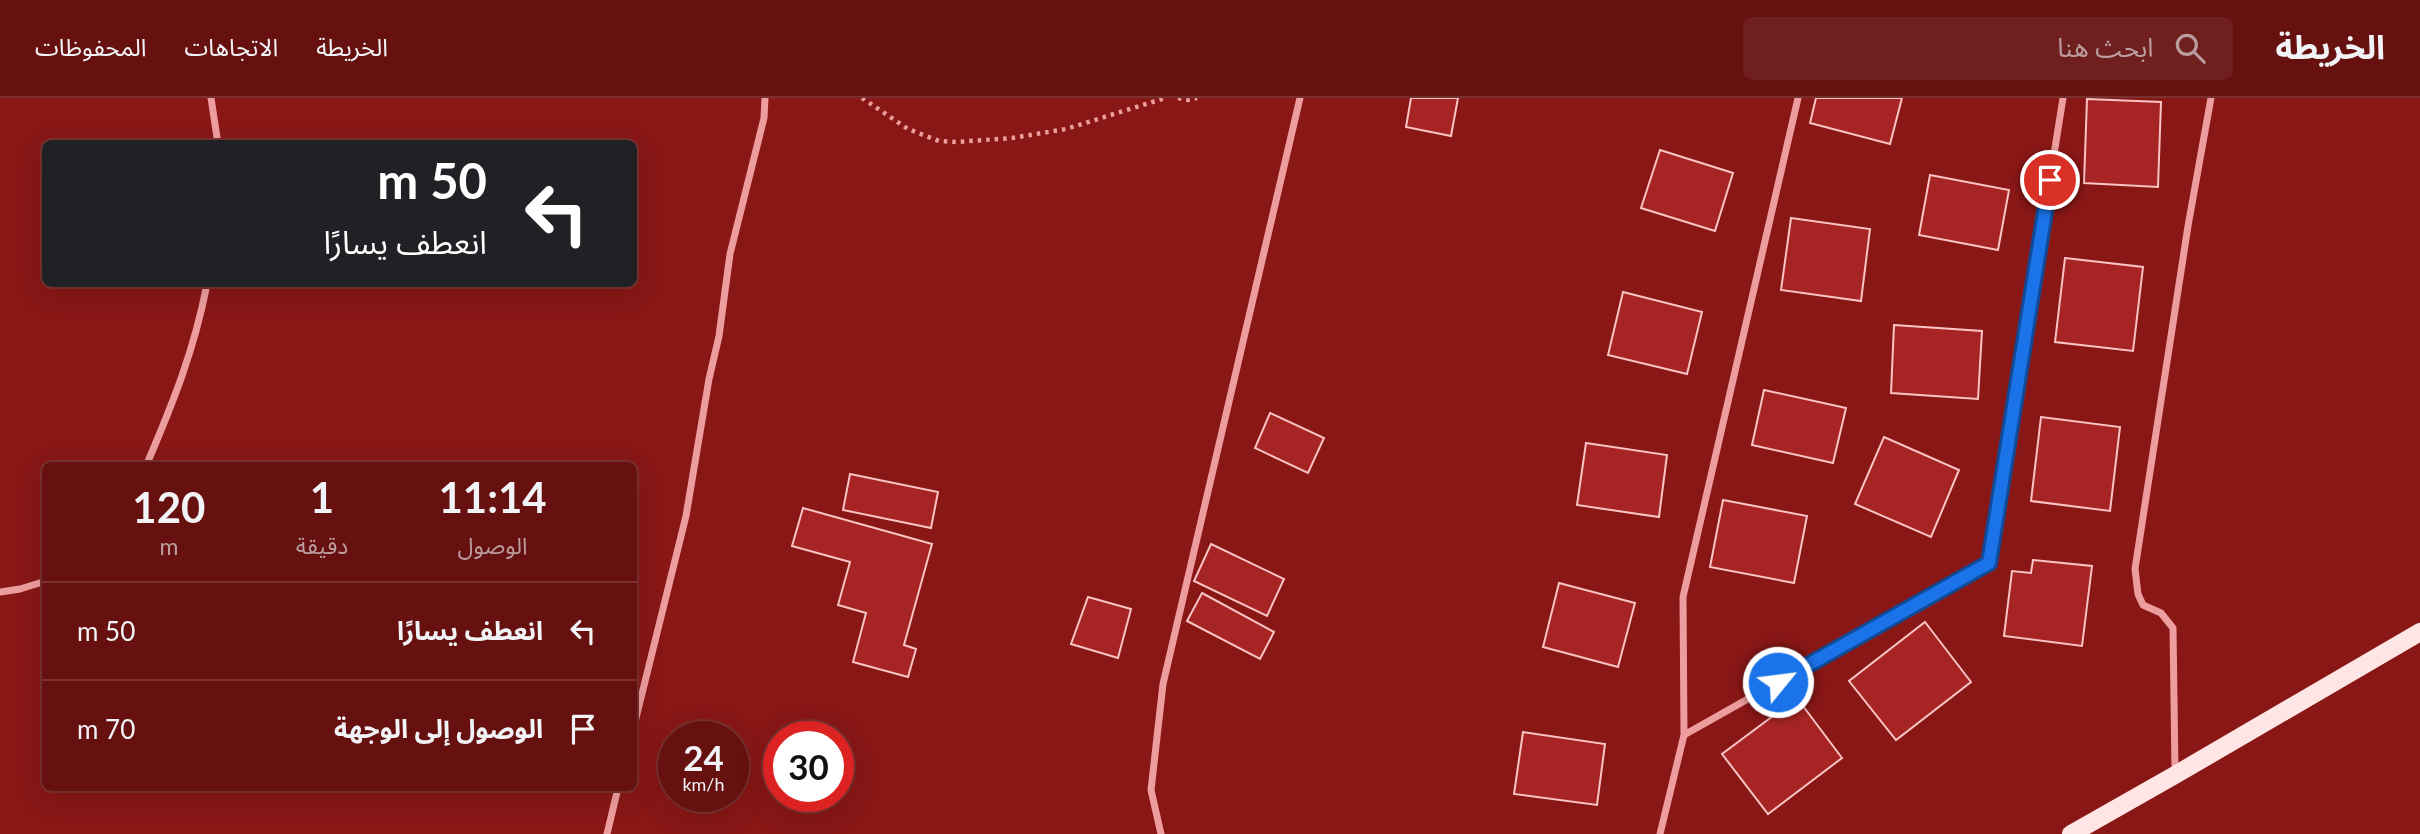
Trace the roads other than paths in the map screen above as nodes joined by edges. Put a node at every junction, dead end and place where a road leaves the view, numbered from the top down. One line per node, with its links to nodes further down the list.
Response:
1 (211, 98): 7 (street)
2 (765, 98): 13 (street)
3 (1300, 98): 18 (street)
4 (1798, 98): 14 (street)
5 (2063, 98): 14 (street)
6 (2211, 98): 15 (street)
7 (217, 140)
8 (206, 287): 9 (street)
9 (148, 462)
10 (42, 582): 11 (street)
11 (0, 592)
12 (2420, 632): 15 (main road)
13 (637, 714)
14 (1684, 735): 19 (street)
15 (2175, 775): 20 (main road)
16 (617, 791): 17 (street)
17 (607, 834)
18 (1161, 834)
19 (1660, 834)
20 (2071, 834)

